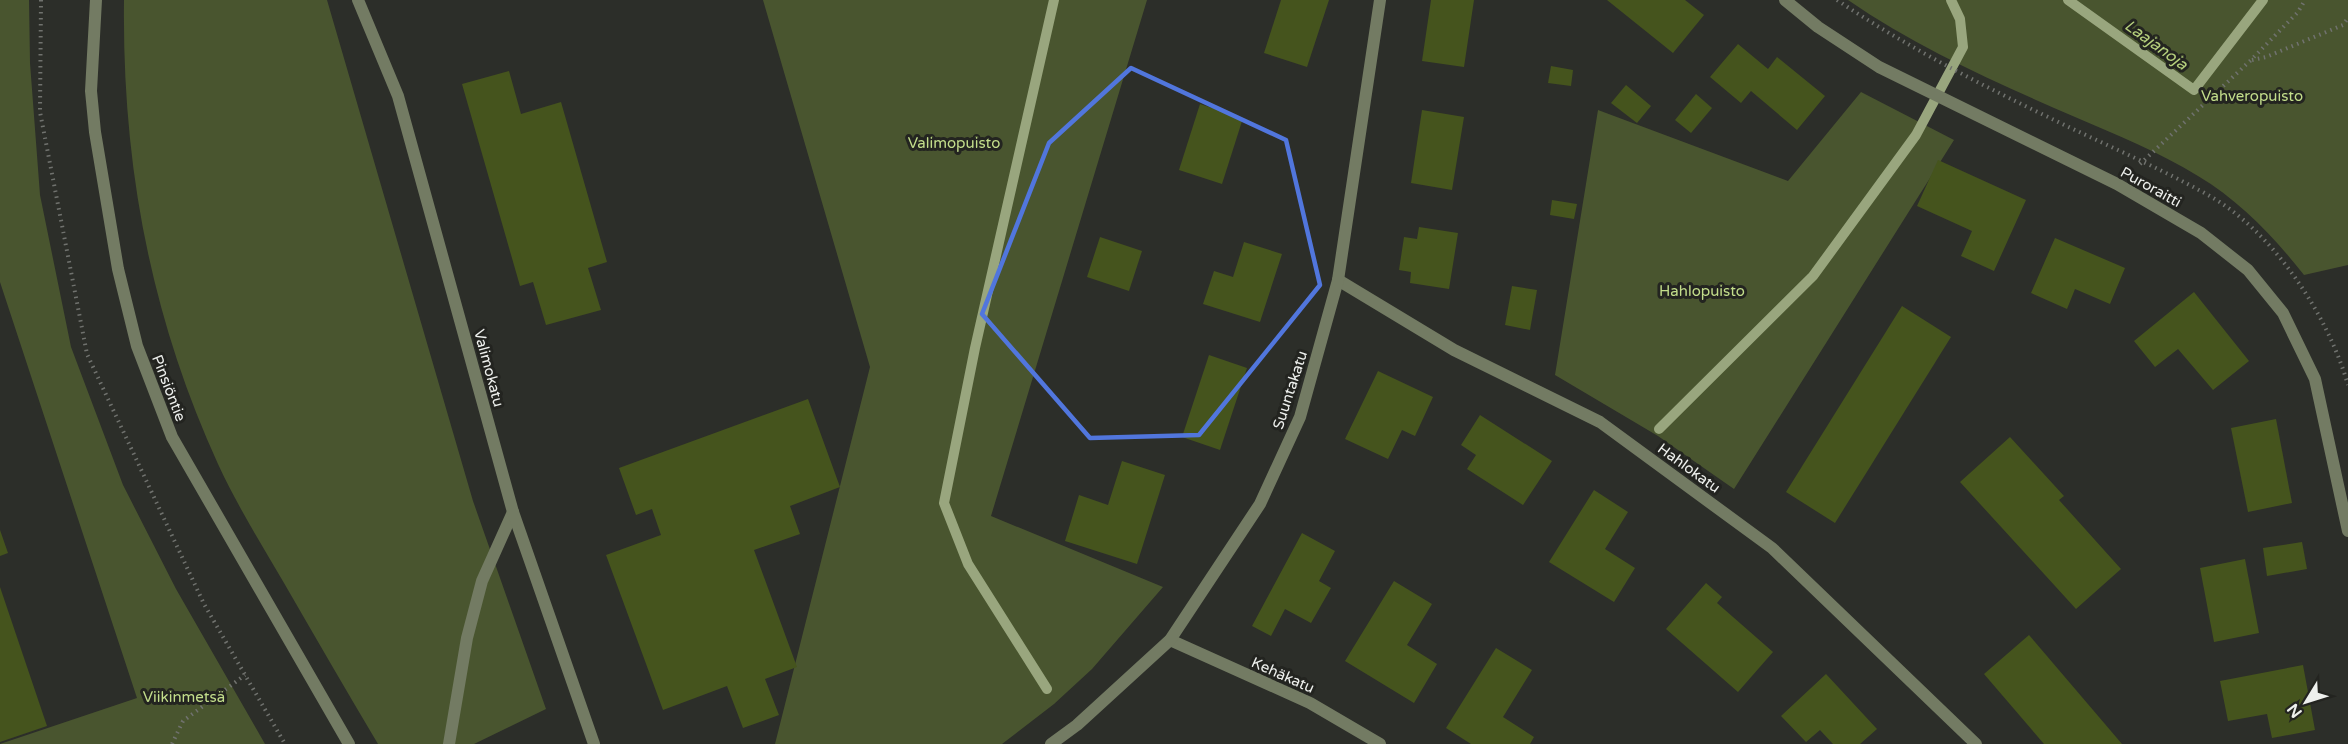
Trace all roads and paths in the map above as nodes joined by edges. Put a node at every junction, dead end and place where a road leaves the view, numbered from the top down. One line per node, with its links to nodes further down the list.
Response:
1 (96, 0): 15 (street, Pinsiöntie)
2 (358, 0): 10 (street, Valimokatu)
3 (1380, 0): 9 (street, Suuntakatu)
4 (1785, 0): 8 (street, Puroraitti)
5 (2305, 0): 7 (path)
6 (2348, 18): 7 (path)
7 (2251, 60): 8 (path)
8 (2117, 184): 11 (street, Puroraitti)
9 (1338, 280): 12 (street, Suuntakatu); 20 (street, Hahlokatu)
10 (513, 512): 16 (street); 17 (street, Valimokatu)
11 (2348, 531)
12 (1170, 640): 18 (street, Suuntakatu); 19 (street, Kehäkatu)
13 (245, 675): 14 (path)
14 (172, 744)
15 (349, 744)
16 (449, 744)
17 (594, 744)
18 (1051, 744)
19 (1380, 744)
20 (1976, 744)

